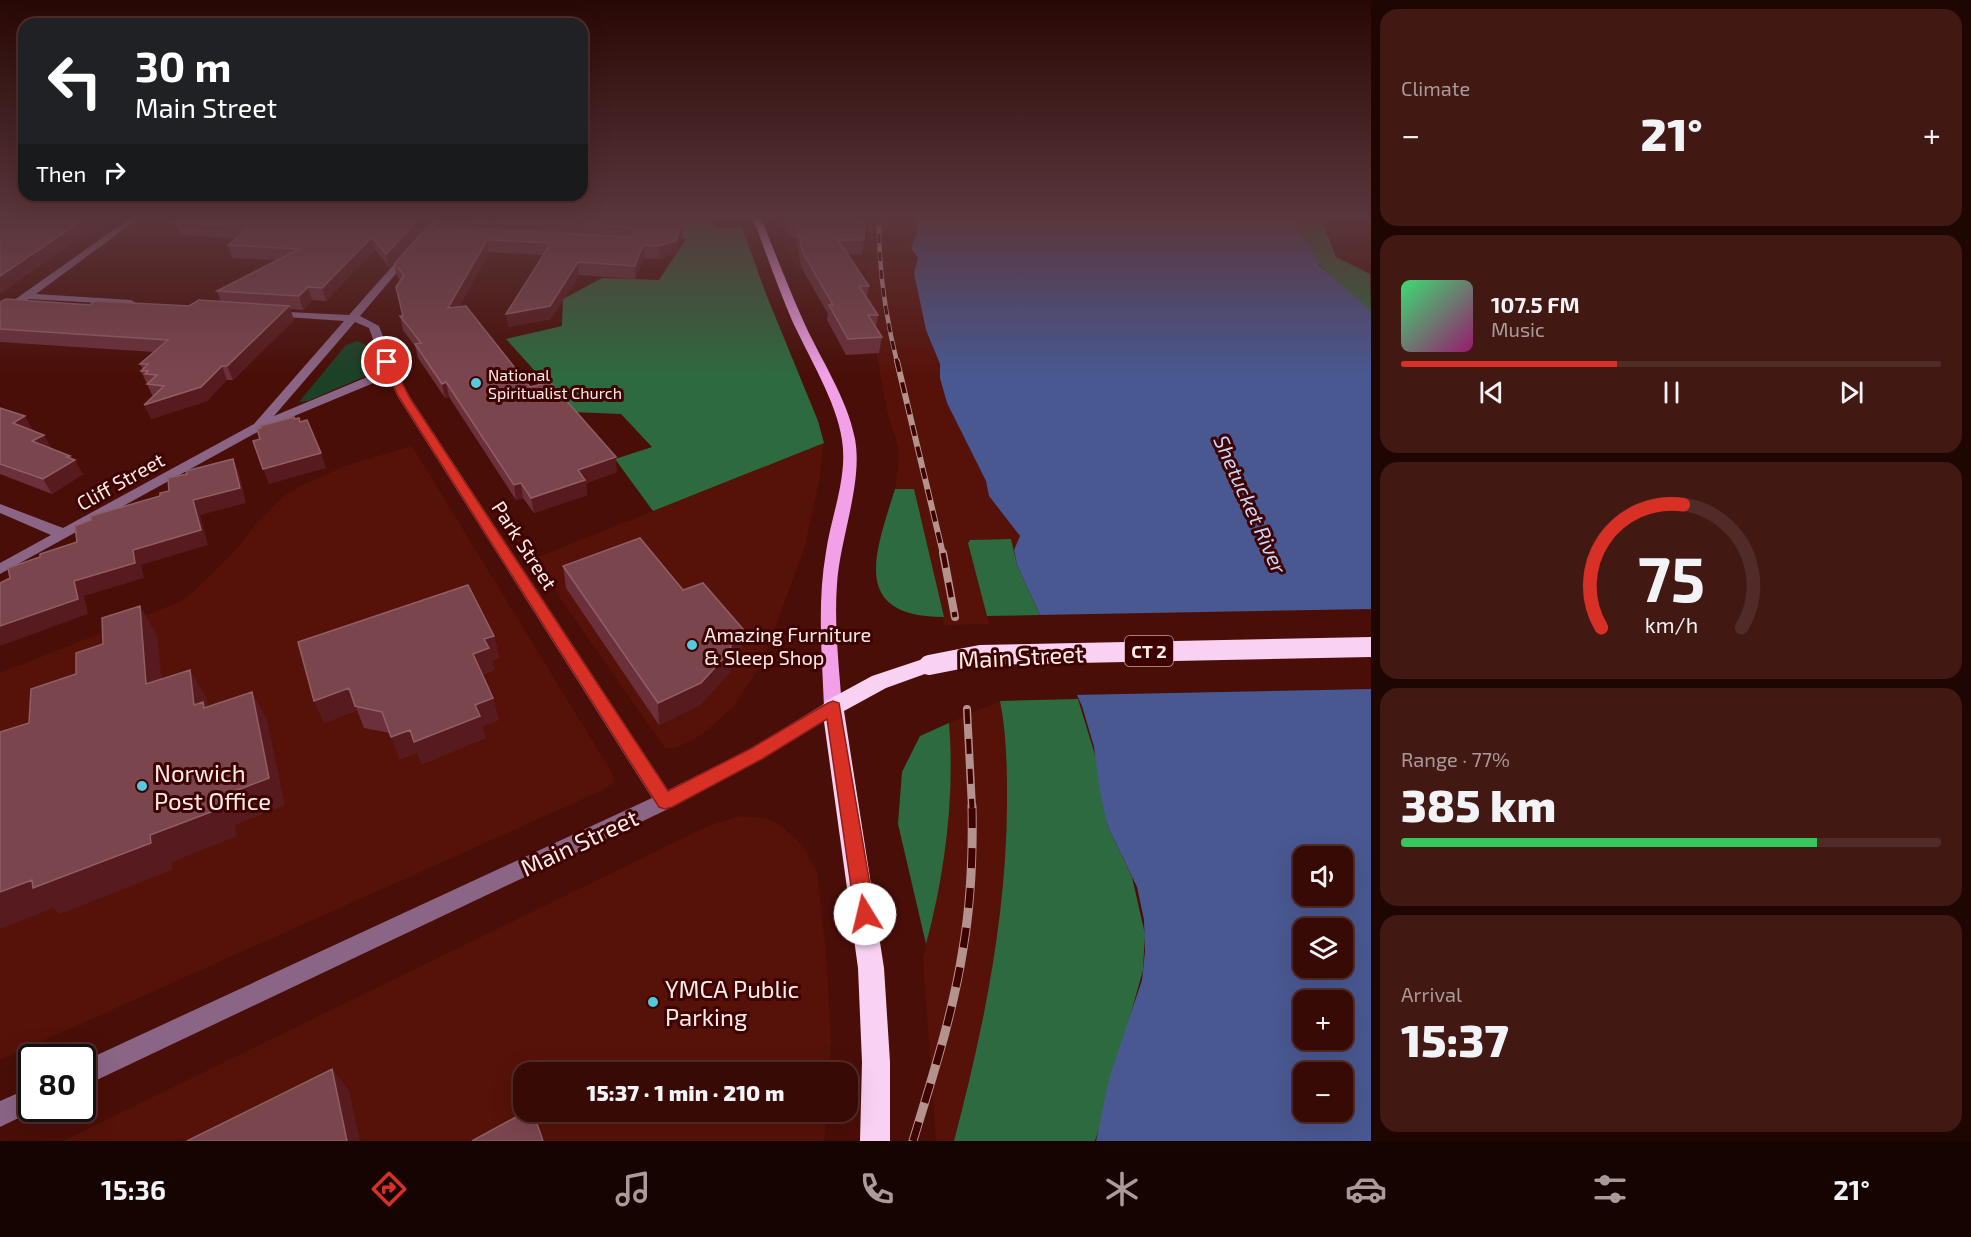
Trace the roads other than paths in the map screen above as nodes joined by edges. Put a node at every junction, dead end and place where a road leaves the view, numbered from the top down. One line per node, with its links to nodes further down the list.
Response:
1 (63, 269): 4 (street)
2 (394, 269): 8 (street, Cliff Street)
3 (777, 269): 15 (main road)
4 (26, 296): 5 (street); 7 (street)
5 (145, 304)
6 (263, 312): 8 (street)
7 (0, 315)
8 (352, 318): 9 (street, Park Street); 10 (street, Cliff Street)
9 (390, 371): 10 (street, Cliff Street); 16 (street, Park Street)
10 (258, 427): 12 (street, Cliff Street)
11 (0, 508): 12 (street)
12 (63, 534): 13 (street, Cliff Street)
13 (0, 568)
14 (1371, 647): 15 (highway, Main Street / CT 2, bridge)
15 (833, 707): 16 (street, Main Street); 20 (highway)
16 (665, 801): 17 (street, Main Street)
17 (96, 1068)
18 (18, 1106): 19 (street)
19 (0, 1114)
20 (875, 1141)

